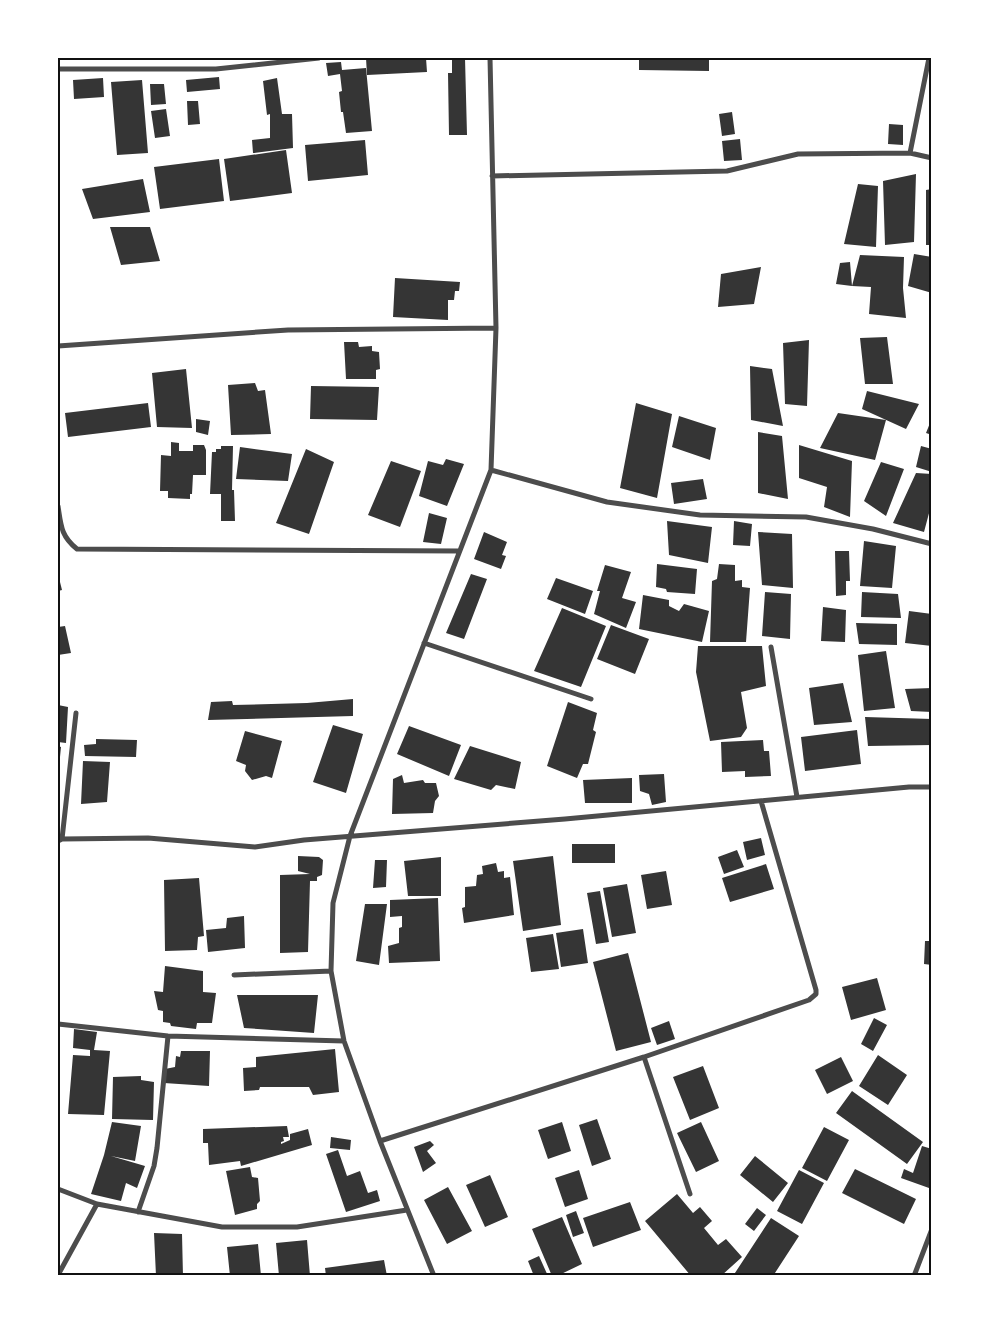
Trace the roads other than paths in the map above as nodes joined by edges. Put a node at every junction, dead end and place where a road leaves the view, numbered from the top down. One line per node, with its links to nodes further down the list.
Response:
1 (320, 58): 4 (street)
2 (490, 58): 7 (street)
3 (929, 58): 5 (street)
4 (58, 69)
5 (910, 153): 6 (street); 7 (street)
6 (932, 158)
7 (492, 176): 8 (street)
8 (496, 328): 9 (street); 10 (street)
9 (58, 346)
10 (491, 470): 12 (street); 13 (street)
11 (58, 506): 13 (street)
12 (932, 544)
13 (459, 551): 14 (street)
14 (424, 643): 16 (street); 21 (street)
15 (771, 647): 19 (street)
16 (591, 699)
17 (76, 713): 22 (street)
18 (932, 787): 19 (street)
19 (797, 797): 20 (street)
20 (761, 801): 21 (street); 28 (street)
21 (350, 836): 22 (street); 23 (street)
22 (60, 840)
23 (330, 971): 24 (street); 27 (street)
24 (234, 974)
25 (58, 1024): 26 (street)
26 (168, 1036): 27 (street); 34 (street)
27 (344, 1041): 29 (street)
28 (644, 1057): 29 (street); 31 (street)
29 (380, 1141): 33 (street)
30 (58, 1189): 32 (street)
31 (690, 1194)
32 (97, 1204): 34 (street); 36 (street)
33 (407, 1210): 34 (street); 37 (street)
34 (138, 1212)
35 (932, 1229): 38 (street)
36 (58, 1275)
37 (434, 1276)
38 (914, 1276)

